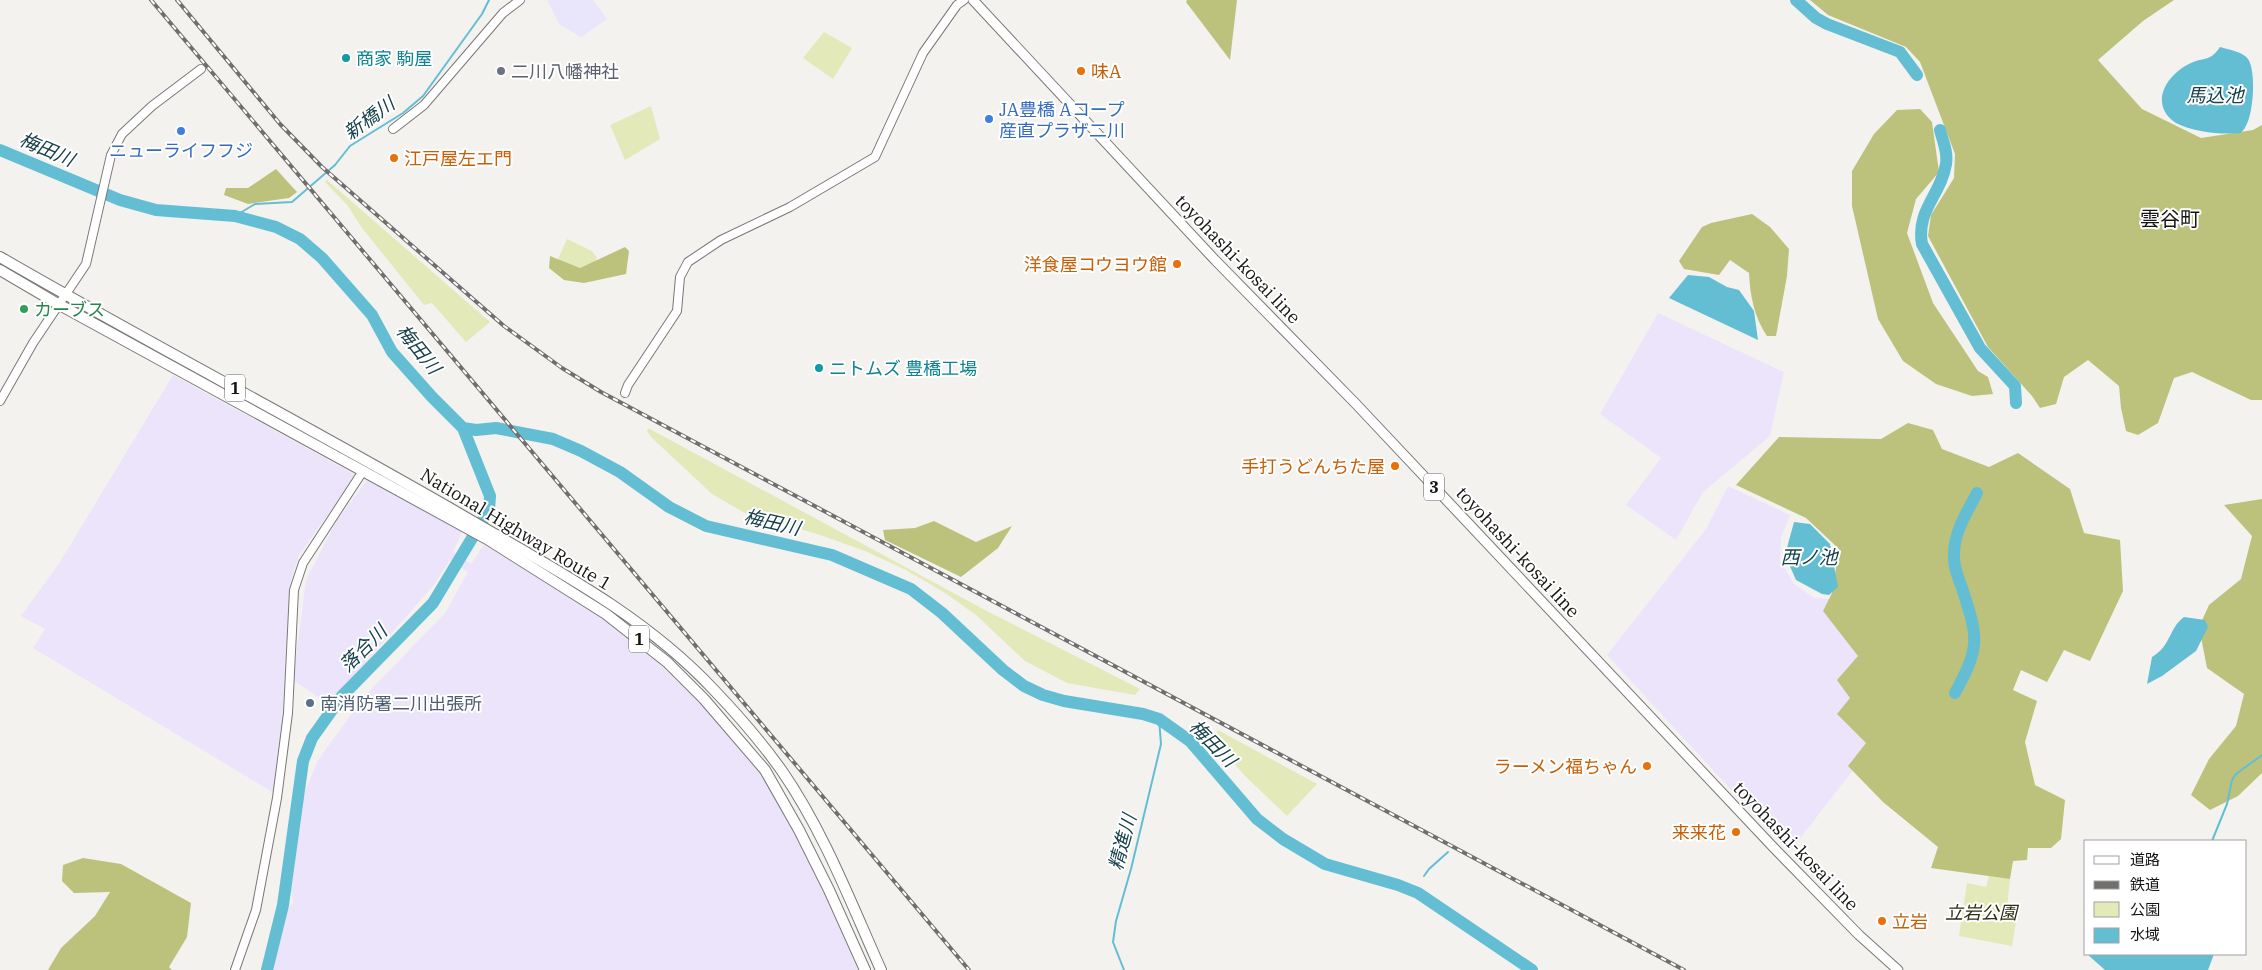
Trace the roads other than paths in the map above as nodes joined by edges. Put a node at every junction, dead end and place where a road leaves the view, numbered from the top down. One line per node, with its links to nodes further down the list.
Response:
1 (520, 0): 5 (street)
2 (964, 0): 10 (street)
3 (973, 0): 18 (main road, toyohashi-kosai line / 3)
4 (201, 69): 8 (street)
5 (393, 129)
6 (0, 257): 8 (highway, National Highway Route 1 / 1)
7 (0, 270): 9 (highway, National Highway Route 1 / 1)
8 (65, 295): 9 (street); 13 (highway, National Highway Route 1 / 1)
9 (58, 304): 11 (street); 12 (highway, National Highway Route 1 / 1)
10 (625, 393)
11 (0, 401)
12 (363, 471): 13 (highway, National Highway Route 1 / 1); 15 (street)
13 (468, 524): 14 (highway, National Highway Route 1 / 1)
14 (489, 535): 16 (highway, National Highway Route 1 / 1); 17 (highway, National Highway Route 1 / 1)
15 (235, 970)
16 (865, 970)
17 (881, 970)
18 (1898, 970)

